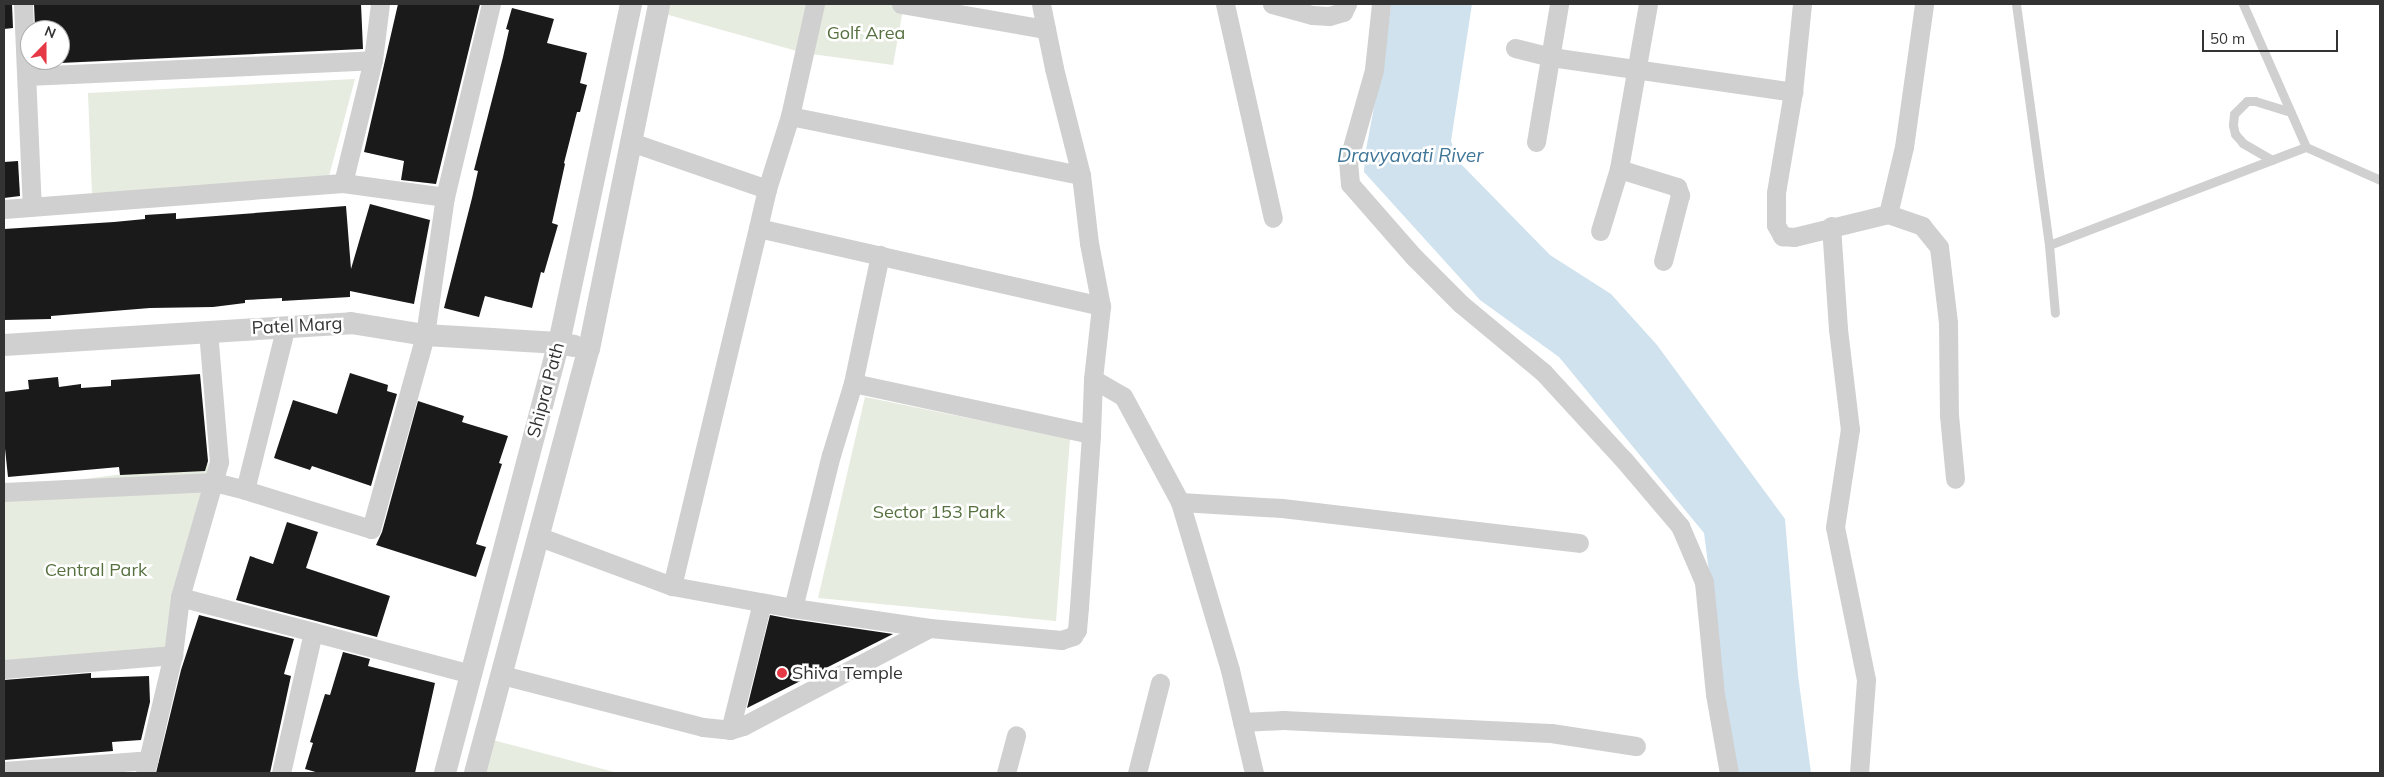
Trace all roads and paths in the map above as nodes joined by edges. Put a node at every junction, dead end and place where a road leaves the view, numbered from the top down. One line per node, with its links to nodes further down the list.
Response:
1 (23, 4): 24 (street)
2 (380, 4): 22 (street)
3 (491, 4): 37 (street)
4 (631, 4): 53 (street, Shipra Path)
5 (660, 4): 28 (street, Shipra Path)
6 (815, 4): 27 (street)
7 (901, 4): 19 (street)
8 (1041, 4): 19 (street)
9 (1225, 4): 41 (street)
10 (1272, 4): 11 (street)
11 (1347, 4)
12 (1381, 4): 89 (street)
13 (1559, 4): 21 (street)
14 (1648, 4): 23 (street)
15 (1802, 4): 25 (street)
16 (1924, 4): 40 (street)
17 (2016, 4): 45 (lane)
18 (2243, 4): 26 (lane)
19 (1046, 29): 33 (street)
20 (1515, 48): 21 (street)
21 (1551, 57): 23 (street); 29 (street)
22 (373, 60): 24 (street); 35 (street)
23 (1636, 69): 25 (street); 32 (street)
24 (27, 76): 38 (street)
25 (1793, 92): 42 (street)
26 (2290, 112): 30 (lane); 31 (lane)
27 (790, 116): 33 (street); 36 (street)
28 (631, 142): 36 (street); 55 (street, Shipra Path)
29 (1536, 142)
30 (2306, 147): 31 (lane); 34 (lane)
31 (2272, 160): 45 (lane)
32 (1619, 169): 44 (street); 47 (street)
33 (1081, 175): 48 (street)
34 (2380, 180)
35 (343, 183): 37 (street); 38 (street)
36 (767, 189): 43 (street)
37 (445, 197): 52 (street)
38 (32, 207): 39 (street)
39 (4, 209)
40 (1888, 214): 42 (street); 59 (street)
41 (1273, 218)
42 (1831, 226): 90 (street)
43 (758, 228): 46 (street); 66 (street)
44 (1600, 231)
45 (2049, 245): 49 (lane)
46 (880, 255): 48 (street); 57 (street)
47 (1663, 261)
48 (1101, 306): 56 (street)
49 (2055, 313)
50 (286, 326): 51 (street, Patel Marg); 52 (street, Patel Marg); 62 (street)
51 (208, 331): 54 (street, Patel Marg); 60 (street)
52 (425, 335): 53 (street, Patel Marg); 62 (street)
53 (559, 343): 55 (street, Patel Marg); 74 (street, Shipra Path)
54 (4, 345)
55 (590, 349): 64 (street, Shipra Path)
56 (1093, 379): 58 (street); 63 (street)
57 (853, 384): 58 (street); 69 (street)
58 (1092, 434): 70 (street)
59 (1955, 479)
60 (214, 482): 61 (street); 62 (street); 67 (street)
61 (4, 490)
62 (246, 490)
63 (1180, 502): 65 (street); 77 (street)
64 (540, 537): 66 (street); 75 (street, Shipra Path)
65 (1579, 543)
66 (672, 586): 68 (street)
67 (180, 597): 71 (street); 72 (street)
68 (762, 603): 69 (street); 78 (street)
69 (793, 608): 70 (street)
70 (930, 628): 78 (street)
71 (313, 632): 74 (street); 83 (street)
72 (172, 655): 73 (street); 81 (street)
73 (4, 669)
74 (471, 674): 84 (street, Shipra Path)
75 (502, 675): 78 (street); 85 (street, Shipra Path)
76 (1160, 683): 87 (street)
77 (1242, 722): 80 (street); 88 (street)
78 (730, 730)
79 (1016, 735): 86 (street)
80 (1636, 746)
81 (147, 766): 82 (street)
82 (4, 771)
83 (281, 773)
84 (445, 773)
85 (475, 773)
86 (1006, 773)
87 (1137, 773)
88 (1254, 773)
89 (1729, 773)
90 (1859, 773)

